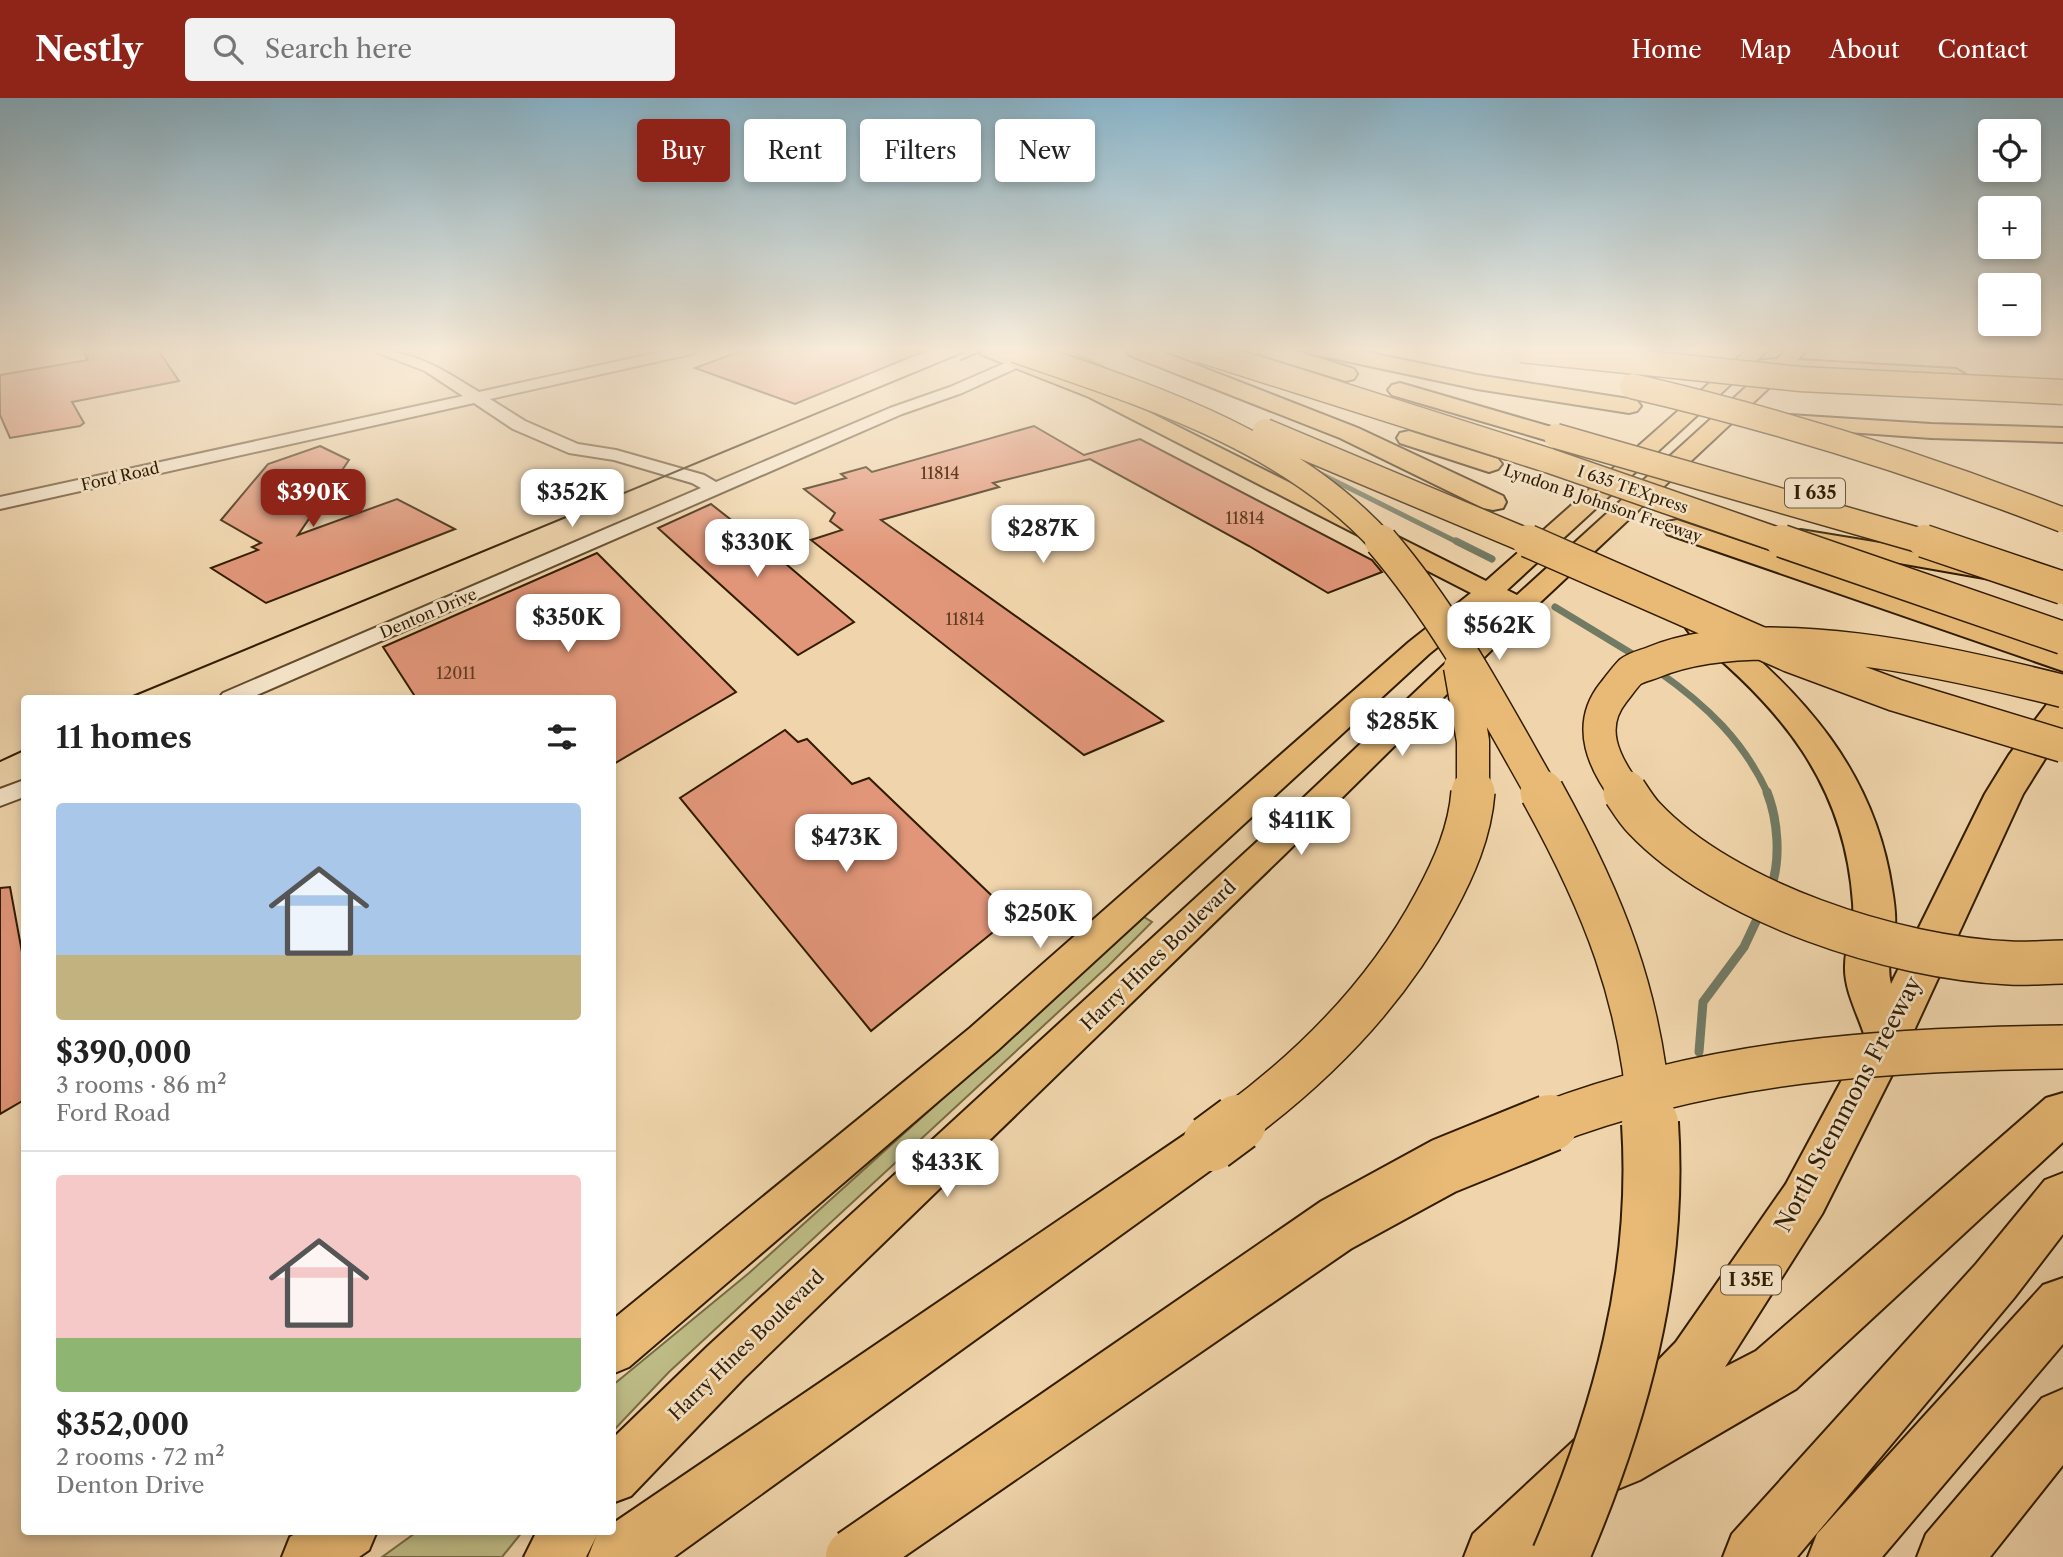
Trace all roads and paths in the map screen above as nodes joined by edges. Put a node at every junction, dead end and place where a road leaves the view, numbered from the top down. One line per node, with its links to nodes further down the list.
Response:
1 (357, 418): 19 (street, Ford Road)
2 (509, 418): 20 (street)
3 (880, 418): 20 (street, Denton Drive)
4 (1146, 418): 28 (main road)
5 (1192, 418): 32 (highway, bridge)
6 (1215, 418): 37 (highway, bridge)
7 (1311, 418): 43 (highway)
8 (1348, 418): 24 (highway, Lyndon B Johnson Freeway)
9 (1415, 418): 31 (highway, I 635 TEXpress, bridge)
10 (1450, 418): 30 (highway, I 635 TEXpress)
11 (1511, 418): 17 (highway)
12 (1513, 418): 17 (highway, I 635)
13 (1683, 418): 28 (main road)
14 (1726, 418): 29 (main road, Harry Hines Boulevard)
15 (1746, 418): 18 (highway, bridge)
16 (1762, 418): 23 (highway, bridge)
17 (1561, 432): 25 (highway, I 635); 27 (highway, bridge)
18 (2063, 435)
19 (122, 470): 21 (street, Ford Road); 22 (street, Ford Road)
20 (715, 489): 35 (street, Denton Drive)
21 (0, 491)
22 (0, 503)
23 (2063, 520)
24 (1688, 523): 26 (highway, bridge); 33 (highway, Lyndon B Johnson Freeway)
25 (2063, 562)
26 (2063, 578)
27 (2063, 588)
28 (1489, 592): 29 (main road); 38 (main road)
29 (1524, 603): 39 (main road, Harry Hines Boulevard)
30 (2063, 623)
31 (2063, 638)
32 (1453, 641): 56 (highway, bridge); 59 (highway, bridge)
33 (2063, 662)
34 (2063, 691): 42 (highway, bridge)
35 (238, 695)
36 (2063, 706): 43 (highway, North Stemmons Freeway / I 35E)
37 (2063, 746)
38 (1293, 763): 39 (main road); 48 (main road)
39 (1338, 783): 50 (main road, Harry Hines Boulevard)
40 (21, 789): 41 (street)
41 (0, 798)
42 (2063, 962)
43 (1888, 1037): 51 (highway, North Stemmons Freeway / I 35E)
44 (2063, 1047): 57 (highway, bridge)
45 (2063, 1112): 51 (highway)
46 (2063, 1195): 60 (highway)
47 (2063, 1303): 61 (highway)
48 (616, 1349)
49 (2063, 1418): 62 (highway)
50 (616, 1473)
51 (1567, 1488): 58 (highway, North Stemmons Freeway / I 35E)
52 (345, 1535): 54 (main road)
53 (569, 1535): 55 (main road)
54 (310, 1557)
55 (552, 1557)
56 (620, 1557)
57 (854, 1557)
58 (1496, 1557)
59 (1560, 1557)
60 (1755, 1557)
61 (1840, 1557)
62 (1949, 1557)

